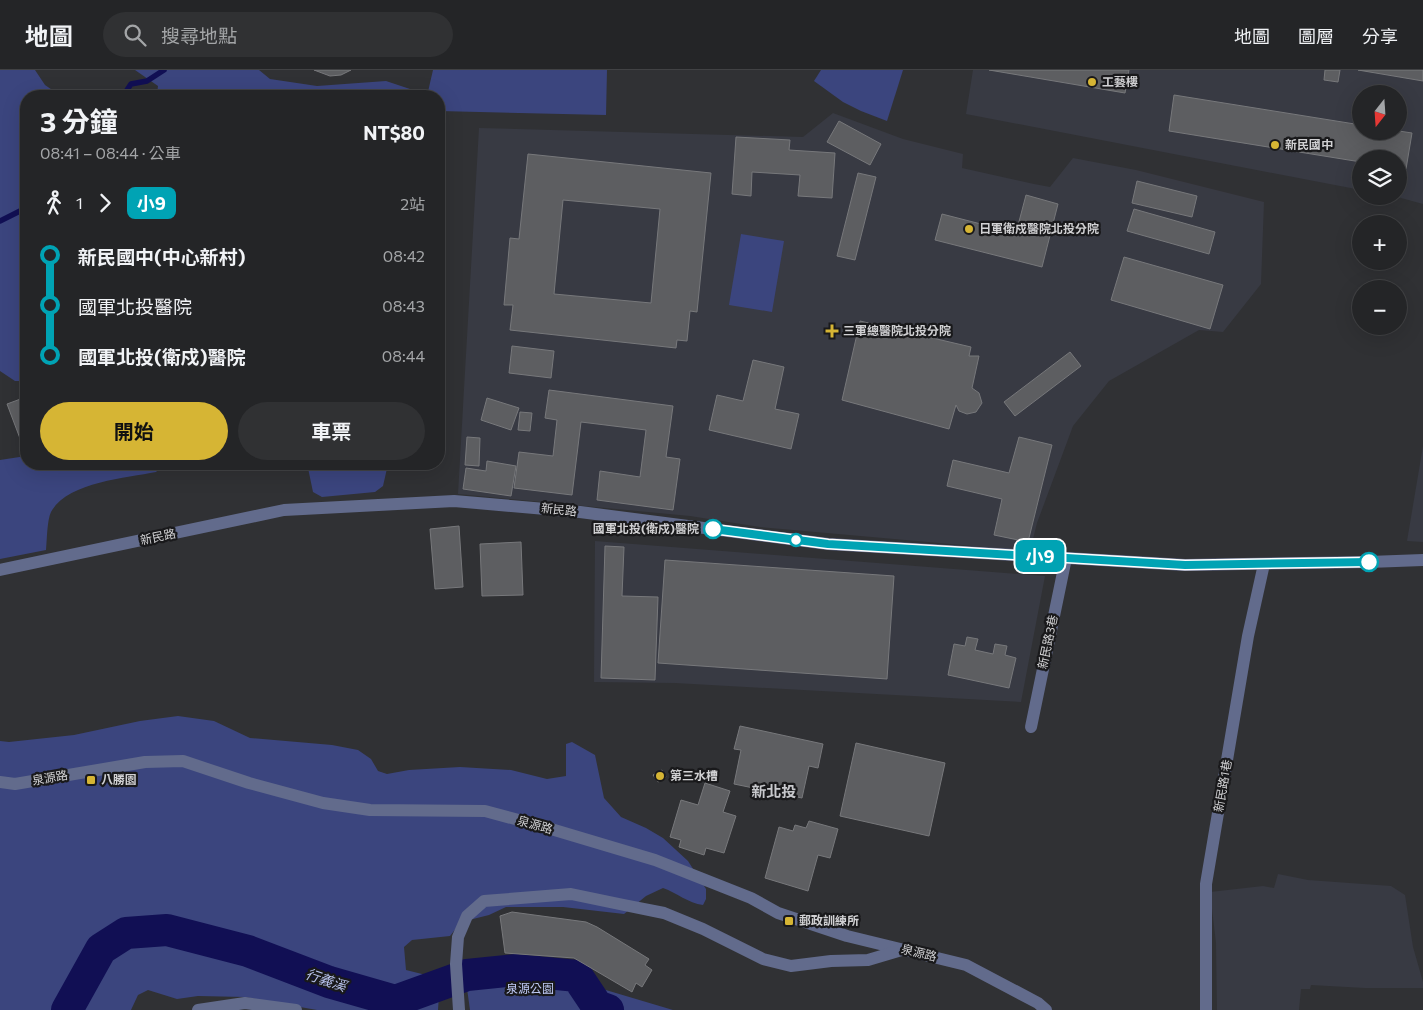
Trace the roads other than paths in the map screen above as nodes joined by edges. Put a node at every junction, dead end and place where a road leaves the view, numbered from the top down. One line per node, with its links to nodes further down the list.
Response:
1 (1066, 558): 3 (street, 新民路); 4 (street, 新民路); 5 (street, 新民路3巷)
2 (1423, 560): 3 (street, 新民路)
3 (1264, 564): 12 (street, 新民路1巷)
4 (0, 570)
5 (1031, 727)
6 (0, 782): 7 (street, 泉源路)
7 (905, 949): 8 (street); 11 (street, 泉源路)
8 (458, 1008)
9 (205, 1009): 10 (street)
10 (296, 1010)
11 (1046, 1010)
12 (1206, 1010)

